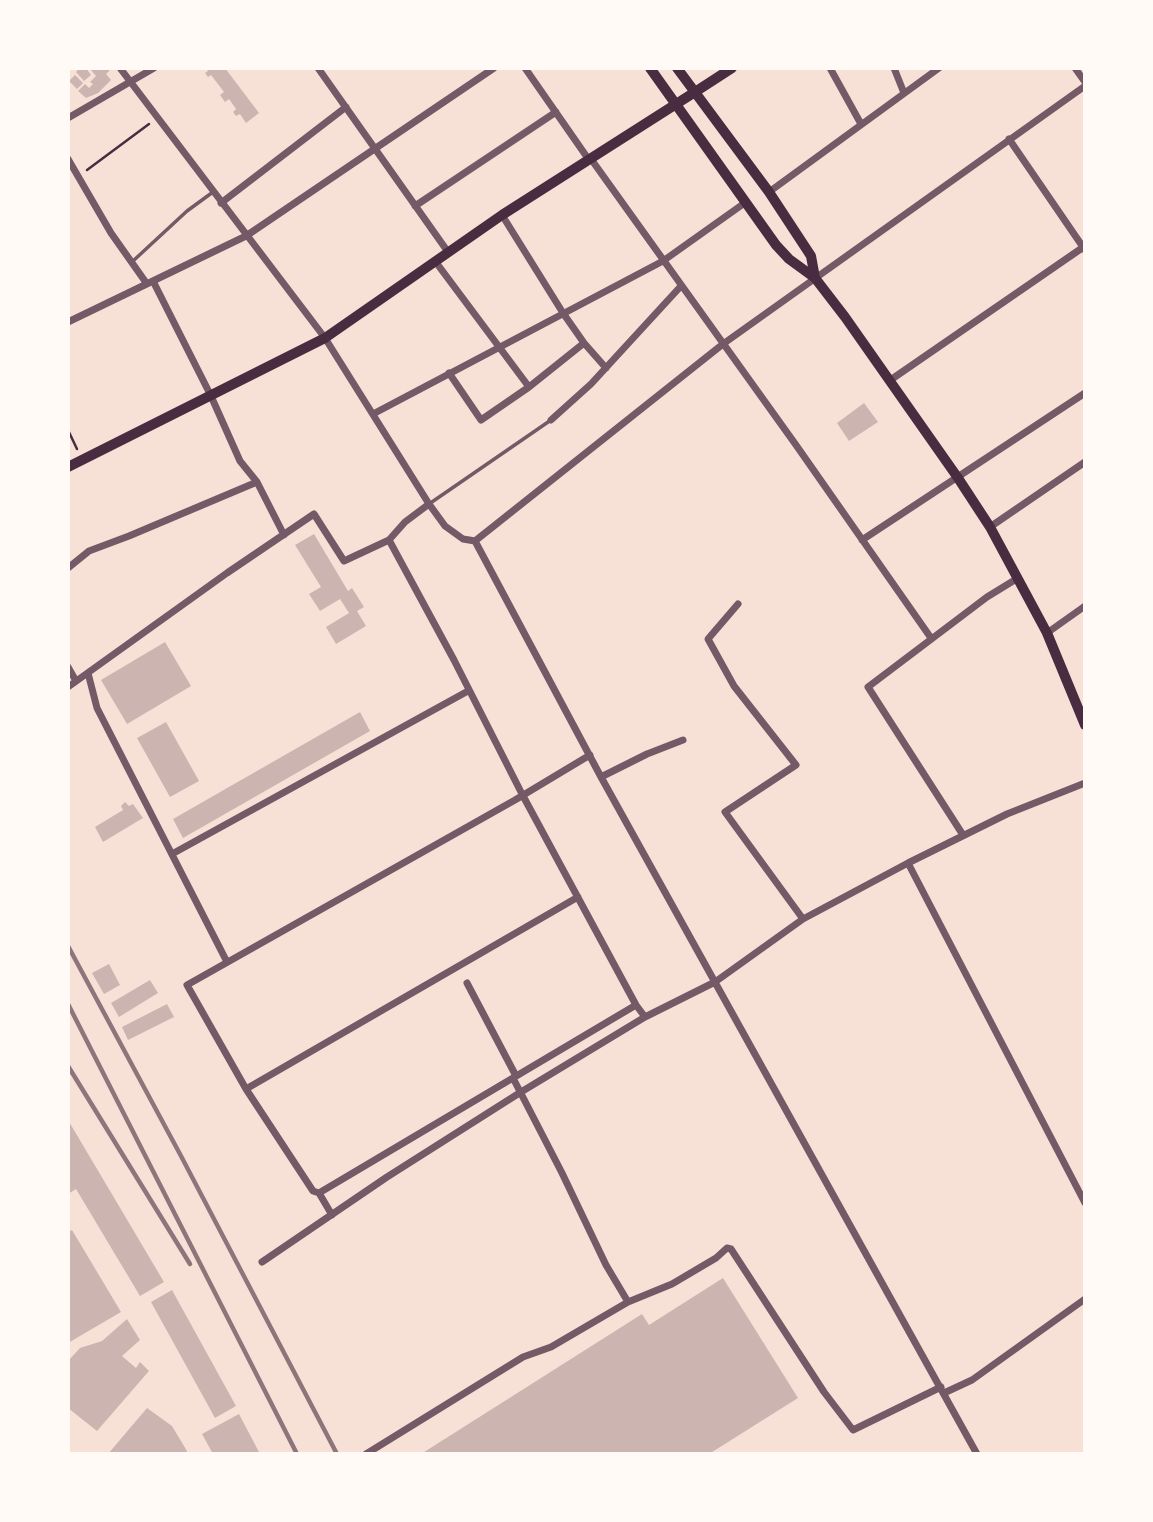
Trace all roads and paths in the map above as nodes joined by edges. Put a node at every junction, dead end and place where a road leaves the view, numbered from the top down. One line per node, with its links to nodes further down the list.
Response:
1 (120, 68): 13 (street)
2 (154, 68): 13 (street)
3 (318, 68): 18 (street)
4 (494, 68): 24 (street)
5 (525, 68): 19 (street)
6 (650, 68): 17 (highway)
7 (677, 68): 15 (highway)
8 (732, 68): 15 (main road)
9 (830, 68): 22 (street)
10 (894, 68): 16 (street)
11 (939, 68): 16 (street)
12 (1075, 68): 14 (street)
13 (130, 82): 20 (street); 21 (street)
14 (1085, 84): 23 (street)
15 (695, 92): 17 (highway); 29 (highway)
16 (904, 93): 22 (street)
17 (676, 104): 26 (highway); 30 (highway)
18 (346, 107): 24 (street); 31 (street)
19 (556, 112): 26 (street); 32 (street)
20 (68, 118)
21 (157, 118): 27 (path); 28 (street)
22 (862, 124): 29 (street)
23 (1009, 139): 35 (street); 40 (street)
24 (375, 148): 32 (street); 34 (street)
25 (68, 159): 27 (street)
26 (590, 159): 33 (highway); 38 (street)
27 (78, 176): 39 (street)
28 (213, 192): 31 (street); 39 (lane)
29 (769, 192): 40 (highway)
30 (746, 202): 38 (street); 40 (highway)
31 (221, 203): 34 (street)
32 (415, 206): 36 (street)
33 (502, 215): 36 (highway); 43 (street)
34 (246, 236): 41 (street); 45 (street)
35 (1084, 248): 51 (street)
36 (448, 252): 37 (highway)
37 (435, 261): 45 (highway); 48 (street)
38 (663, 261): 42 (street); 43 (street)
39 (131, 262): 41 (street)
40 (815, 278): 47 (street); 51 (highway)
41 (150, 283): 44 (street); 54 (street)
42 (681, 286): 47 (street); 49 (street)
43 (563, 313): 46 (street); 48 (street)
44 (68, 322)
45 (325, 338): 54 (highway); 55 (street)
46 (584, 343): 49 (street); 52 (street)
47 (723, 344): 67 (street); 68 (street)
48 (500, 347): 50 (street); 52 (street)
49 (606, 368): 56 (street)
50 (449, 373): 52 (street); 55 (street)
51 (889, 381): 61 (highway)
52 (529, 387)
53 (1085, 393): 61 (street)
54 (211, 396): 60 (highway); 62 (street)
55 (373, 414): 63 (street)
56 (551, 420): 63 (lane)
57 (68, 430): 58 (path)
58 (77, 450)
59 (1085, 462): 64 (street)
60 (68, 467)
61 (958, 478): 64 (highway); 67 (street)
62 (257, 482): 65 (street); 69 (street)
63 (429, 504): 66 (street); 68 (street)
64 (990, 527): 70 (highway)
65 (284, 535): 66 (street); 76 (street)
66 (389, 540): 79 (street)
67 (862, 540): 74 (street)
68 (475, 541): 82 (street)
69 (68, 568)
70 (1018, 578): 73 (highway); 74 (street)
71 (738, 604): 90 (street)
72 (1085, 606): 73 (street)
73 (1047, 633): 80 (highway)
74 (931, 638): 86 (street)
75 (68, 667): 77 (street)
76 (88, 673): 77 (street); 87 (street)
77 (76, 681): 78 (street)
78 (68, 687)
79 (468, 691): 85 (street); 87 (street)
80 (1085, 725)
81 (683, 740): 83 (street)
82 (590, 755): 83 (street); 85 (street)
83 (601, 777): 92 (street)
84 (1085, 783): 86 (street)
85 (522, 794): 89 (street); 91 (street)
86 (964, 835): 88 (street)
87 (172, 854): 91 (street)
88 (908, 863): 90 (street); 100 (street)
89 (578, 897): 94 (street); 97 (street)
90 (803, 919): 92 (street)
91 (227, 962): 97 (street)
92 (715, 982): 95 (street); 105 (street)
93 (467, 983): 96 (street)
94 (636, 1005): 95 (street); 96 (street)
95 (645, 1017): 98 (street)
96 (514, 1077): 98 (street); 99 (street)
97 (246, 1089): 99 (street)
98 (521, 1092): 101 (street); 104 (street)
99 (318, 1193): 101 (street)
100 (1085, 1203)
101 (332, 1215): 102 (street)
102 (262, 1262)
103 (1085, 1299): 105 (street)
104 (628, 1302): 105 (street); 106 (street)
105 (942, 1390): 107 (street)
106 (366, 1454)
107 (976, 1454)

